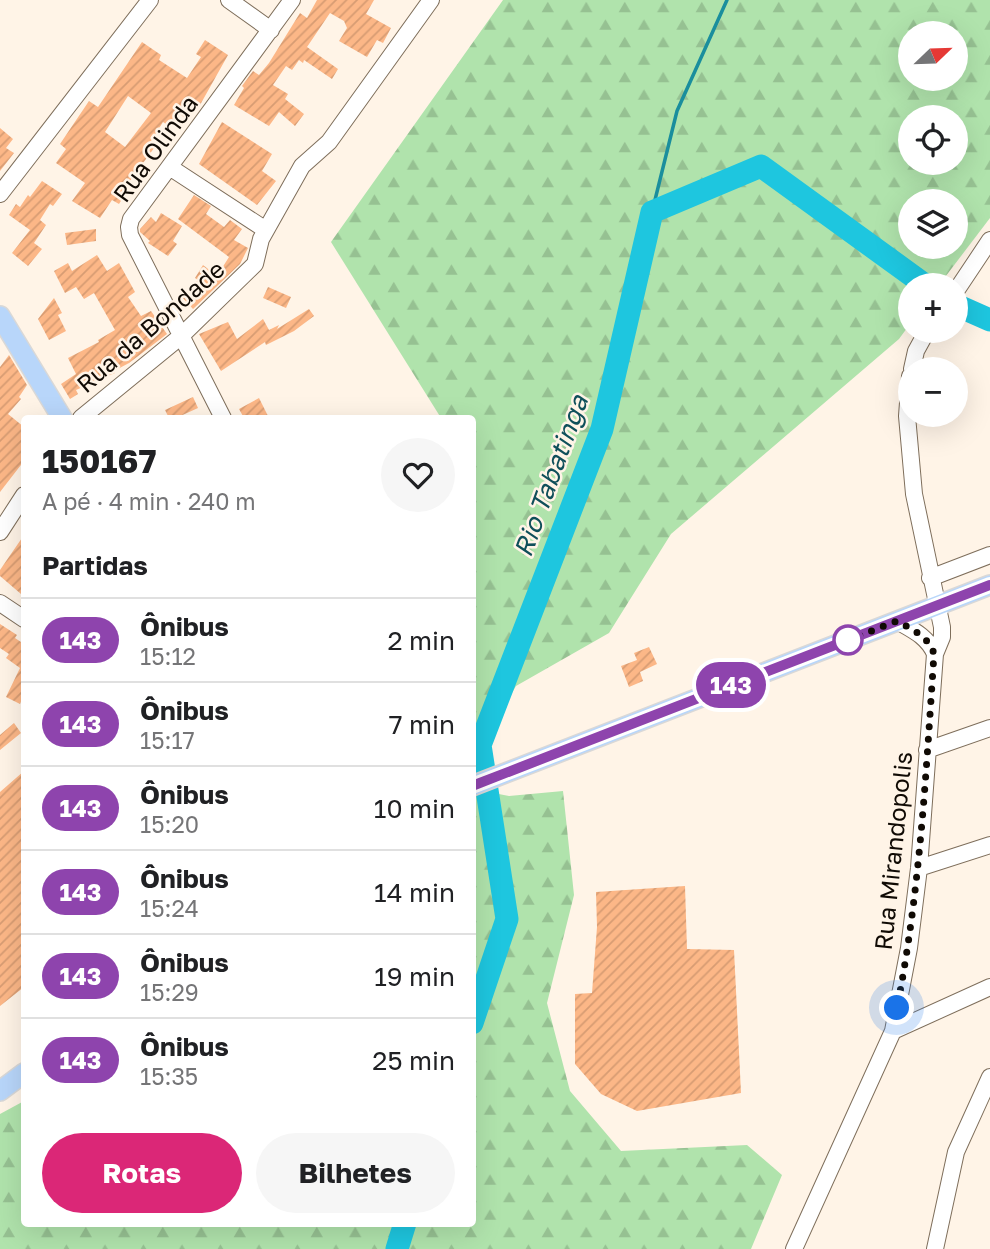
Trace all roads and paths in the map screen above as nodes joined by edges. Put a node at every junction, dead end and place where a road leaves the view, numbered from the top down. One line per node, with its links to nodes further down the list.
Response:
1 (150, 0): 7 (street)
2 (229, 0): 5 (street)
3 (292, 0): 5 (street, Rua Olinda)
4 (431, 0): 8 (street, Rua da Bondade)
5 (271, 30): 6 (street, Rua Olinda)
6 (171, 168): 8 (street); 12 (street, Rua Olinda)
7 (0, 194)
8 (266, 230): 12 (street, Rua da Bondade)
9 (989, 243): 10 (street)
10 (968, 273)
11 (0, 316): 13 (main road)
12 (180, 337): 14 (street, Rua da Bondade); 15 (street)
13 (60, 415)
14 (85, 415)
15 (221, 415)
16 (908, 427): 20 (street, Rua Mirandopolis)
17 (21, 500): 18 (street)
18 (0, 531)
19 (990, 555): 20 (street)
20 (930, 579): 23 (street, Rua Mirandopolis)
21 (990, 585): 23 (main road)
22 (0, 603): 24 (street)
23 (937, 606): 25 (main road); 26 (street, Rua Mirandopolis)
24 (21, 617)
25 (897, 621): 26 (street); 29 (main road)
26 (934, 654): 28 (street, Rua Mirandopolis)
27 (990, 728): 28 (street)
28 (927, 750): 31 (street, Rua Mirandopolis)
29 (476, 784)
30 (990, 845): 31 (street)
31 (919, 868): 33 (street, Rua Mirandopolis)
32 (990, 987): 34 (street)
33 (897, 1008): 34 (street); 35 (street, Rua Mirandopolis)
34 (929, 1014): 35 (street)
35 (893, 1031): 39 (street, Rua Mirandopolis)
36 (21, 1075): 38 (main road)
37 (990, 1077): 40 (street)
38 (0, 1091)
39 (794, 1249)
40 (935, 1249)

